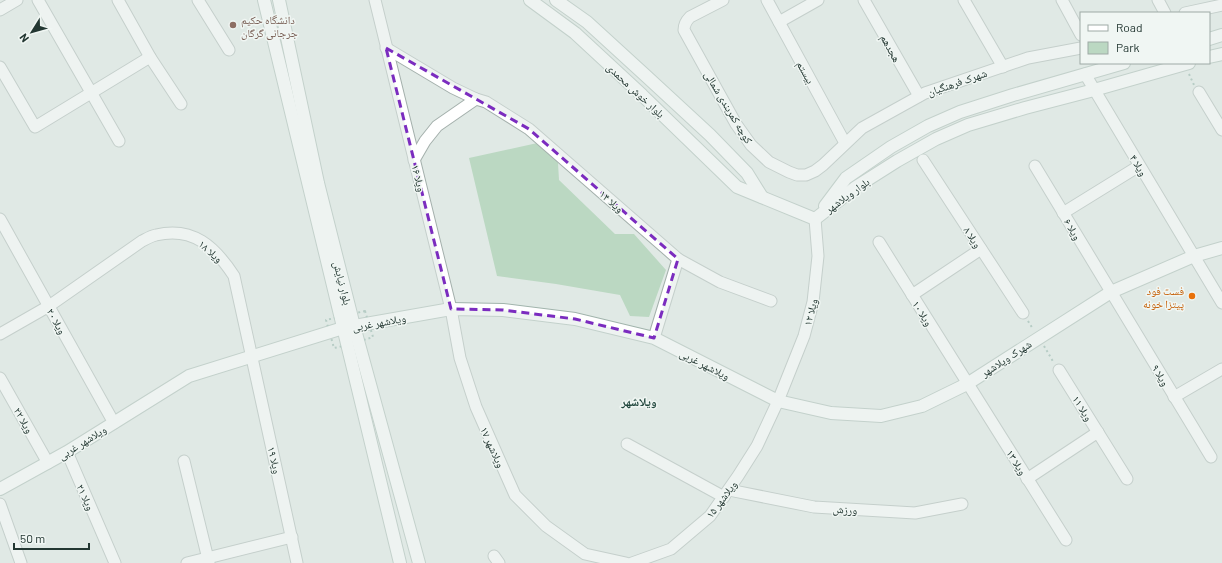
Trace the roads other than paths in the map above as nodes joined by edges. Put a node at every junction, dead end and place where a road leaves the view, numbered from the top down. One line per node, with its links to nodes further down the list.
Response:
1 (17, 0): 19 (street)
2 (38, 0): 42 (street)
3 (118, 0): 31 (street)
4 (198, 0): 28 (street)
5 (264, 0): 32 (street, بلوار نیایش)
6 (279, 0): 32 (street, بلوار نیایش)
7 (375, 0): 26 (street, ۱۶ ویلا)
8 (530, 0): 39 (street, بلوار خوش محمدی)
9 (556, 0): 38 (street, بلوار خوش محمدی)
10 (723, 0): 17 (street)
11 (767, 0): 22 (street, بیستم)
12 (818, 0): 22 (street)
13 (864, 0): 44 (street, هجدهم)
14 (964, 0): 36 (street)
15 (1062, 0): 23 (street)
16 (1158, 0): 20 (street)
17 (711, 3): 49 (street, کوچه کمربندی شمالی)
18 (1222, 5): 21 (street)
19 (0, 10)
20 (1164, 12)
21 (1190, 12)
22 (779, 22): 49 (street, بیستم)
23 (1080, 33)
24 (1222, 36): 25 (street)
25 (1210, 39)
26 (386, 48): 45 (street, ۱۴ ویلا); 50 (street, ۱۶ ویلا)
27 (1080, 48): 36 (street, شهرک فرهنگیان)
28 (229, 50)
29 (1222, 54): 30 (street)
30 (1210, 57)
31 (150, 58): 42 (street); 46 (street)
32 (285, 62): 70 (street, بلوار نیایش)
33 (1120, 64): 37 (street, بلوار ویلاشهر)
34 (1186, 64): 40 (street, بلوار ویلاشهر)
35 (0, 67): 42 (street)
36 (1003, 67): 44 (street, شهرک فرهنگیان)
37 (1085, 74): 40 (street, ۴ ویلا); 57 (street, بلوار ویلاشهر)
38 (649, 78): 39 (street); 43 (street); 54 (street, بلوار خوش محمدی)
39 (633, 87): 43 (street, بلوار خوش محمدی)
40 (1094, 90): 53 (street, ۴ ویلا); 57 (street, بلوار ویلاشهر)
41 (1199, 92): 47 (street)
42 (91, 93): 48 (street)
43 (642, 95): 54 (street, بلوار خوش محمدی)
44 (919, 96): 49 (street, شهرک فرهنگیان)
45 (476, 99): 50 (street); 62 (street, ۱۴ ویلا)
46 (181, 104)
47 (1222, 130)
48 (119, 141)
49 (846, 143)
50 (414, 160): 68 (street, ۱۶ ویلا)
51 (923, 160): 59 (street, ویلا ۸)
52 (1035, 166): 55 (street, ۶ ویلا)
53 (1139, 166): 55 (street); 61 (street, ۴ ویلا)
54 (762, 197): 57 (street)
55 (1063, 213): 63 (street, ۶ ویلا)
56 (0, 219): 67 (street, ویلا ۲۰)
57 (815, 219): 79 (street, ویلا ۱۲)
58 (879, 242): 64 (street, ۱۰ ویلا)
59 (981, 248): 64 (street); 69 (street, ویلا ۸)
60 (1222, 248): 61 (street, شهرک ویلاشهر)
61 (1194, 256): 63 (street, شهرک ویلاشهر); 66 (street, ۴ ویلا)
62 (678, 259): 65 (street, ۱۴ ویلا); 72 (street)
63 (1111, 292): 77 (street, شهرک ویلاشهر); 78 (street, ۹ ویلا)
64 (912, 296): 77 (street, ۱۰ ویلا)
65 (771, 301)
66 (1222, 303)
67 (49, 306): 71 (street, ویلا ۱۸); 73 (street, ویلا ۱۸); 80 (street, ویلا ۲۰)
68 (451, 309): 70 (street, ویلاشهر غربی); 72 (street, ویلاشهر غربی); 104 (street, ویلاشهر ۱۷)
69 (1022, 313)
70 (349, 327): 73 (street, ویلاشهر غربی); 84 (street, بلوار نیایش); 86 (street, بلوار نیایش)
71 (0, 334)
72 (654, 338): 79 (street, ویلاشهر غربی)
73 (251, 357): 80 (street, ویلاشهر غربی); 95 (street, ۱۹ ویلا)
74 (1222, 369): 78 (street)
75 (1058, 370): 81 (street, ۱۱ ویلا)
76 (0, 378): 88 (street, ویلا ۲۲)
77 (967, 384): 79 (street, شهرک ویلاشهر); 89 (street, ۱۳ ویلا)
78 (1174, 397): 85 (street, ۹ ویلا)
79 (778, 401): 92 (street, ویلاشهر ۱۵)
80 (114, 423): 83 (street, ویلاشهر غربی)
81 (1098, 432): 89 (street); 90 (street, ۱۱ ویلا)
82 (627, 444): 92 (street, ورزش)
83 (67, 452): 88 (street, ویلاشهر غربی); 99 (street, ویلا ۲۱)
84 (390, 456): 86 (street); 103 (street, بلوار نیایش)
85 (1211, 457)
86 (375, 458): 102 (street, بلوار نیایش)
87 (184, 461): 97 (street)
88 (48, 462): 91 (street, ویلاشهر غربی)
89 (1028, 479): 96 (street, ۱۳ ویلا)
90 (1127, 479)
91 (0, 489)
92 (726, 494): 94 (street, ورزش); 105 (street, ویلاشهر ۱۵)
93 (0, 504): 98 (street)
94 (962, 504)
95 (292, 537): 97 (street); 101 (street, ۱۹ ویلا)
96 (1066, 540)
97 (208, 560): 100 (street)
98 (21, 563)
99 (115, 563)
100 (187, 563)
101 (298, 563)
102 (400, 563)
103 (419, 563)
104 (626, 563)
105 (632, 563)

